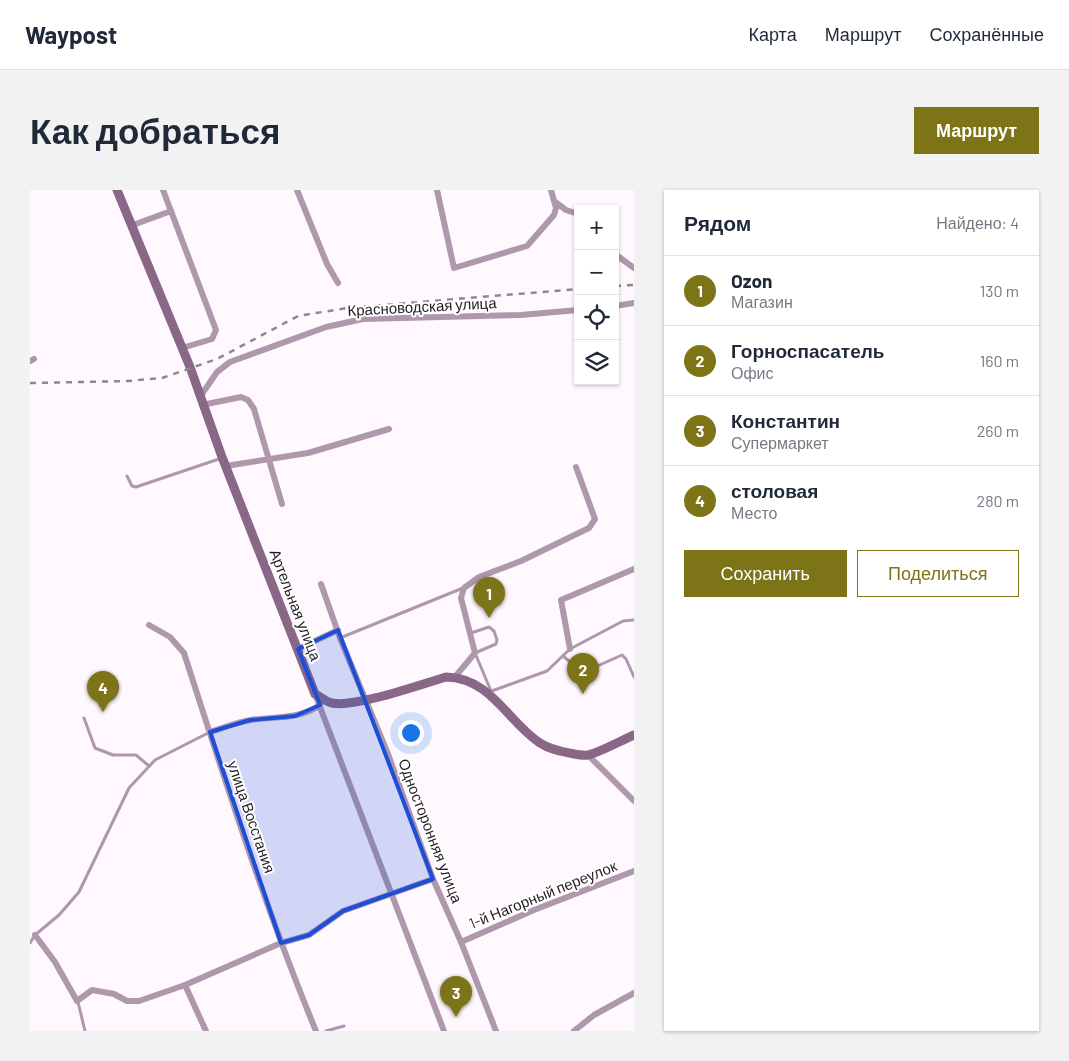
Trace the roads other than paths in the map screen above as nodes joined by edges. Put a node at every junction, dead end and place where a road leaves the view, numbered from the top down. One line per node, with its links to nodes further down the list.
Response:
1 (117, 190): 9 (main road, Артельная улица)
2 (163, 190): 7 (street)
3 (297, 190): 12 (street)
4 (437, 190): 6 (street)
5 (551, 190): 6 (street)
6 (554, 201): 8 (street)
7 (172, 211): 9 (street); 16 (street)
8 (574, 213)
9 (132, 225): 16 (main road, Артельная улица)
10 (619, 257): 11 (street)
11 (634, 268)
12 (338, 283)
13 (634, 303): 14 (street)
14 (619, 305)
15 (574, 310): 17 (street, Красноводская улица)
16 (182, 348): 17 (main road, Артельная улица)
17 (201, 401): 19 (street); 20 (main road, Артельная улица)
18 (389, 430): 19 (street)
19 (269, 458): 20 (street); 23 (street)
20 (224, 462): 22 (lane); 32 (main road, Артельная улица)
21 (576, 467): 26 (street)
22 (127, 476)
23 (282, 504)
24 (634, 569): 33 (street)
25 (321, 584): 29 (street, Односторонняя улица)
26 (464, 588): 30 (street); 31 (lane)
27 (634, 620): 33 (lane)
28 (149, 625): 43 (street, улица Восстания)
29 (338, 630): 31 (street, Односторонняя улица); 32 (street)
30 (470, 633): 34 (street); 34 (lane)
31 (340, 638): 40 (street, Односторонняя улица)
32 (298, 649): 39 (main road, Артельная улица)
33 (570, 650): 35 (lane)
34 (475, 653): 37 (street); 38 (lane)
35 (563, 656): 36 (lane); 38 (lane)
36 (634, 677)
37 (454, 678): 38 (main road); 40 (main road)
38 (489, 691): 45 (main road)
39 (315, 694): 40 (main road); 41 (street, Артельная улица)
40 (366, 700): 49 (street, Односторонняя улица)
41 (320, 706): 43 (street); 50 (street, Артельная улица)
42 (84, 718): 46 (lane)
43 (210, 732): 46 (lane); 54 (street, улица Восстания)
44 (634, 735): 45 (main road)
45 (588, 755): 47 (street)
46 (149, 766): 51 (lane)
47 (634, 801)
48 (634, 871): 52 (street, 1-й Нагорный переулок)
49 (433, 879): 50 (street); 52 (street, Односторонняя улица)
50 (392, 894): 54 (street); 63 (street, Артельная улица)
51 (32, 933): 53 (lane); 57 (street)
52 (461, 942): 64 (street, Односторонняя улица)
53 (30, 943)
54 (281, 944): 55 (street); 59 (street, улица Восстания)
55 (185, 985): 57 (street); 61 (street)
56 (634, 993): 65 (street)
57 (77, 1001): 60 (lane)
58 (344, 1026): 62 (lane)
59 (315, 1030): 62 (lane)
60 (85, 1031)
61 (206, 1031)
62 (326, 1031)
63 (444, 1031)
64 (496, 1031)
65 (574, 1031)

